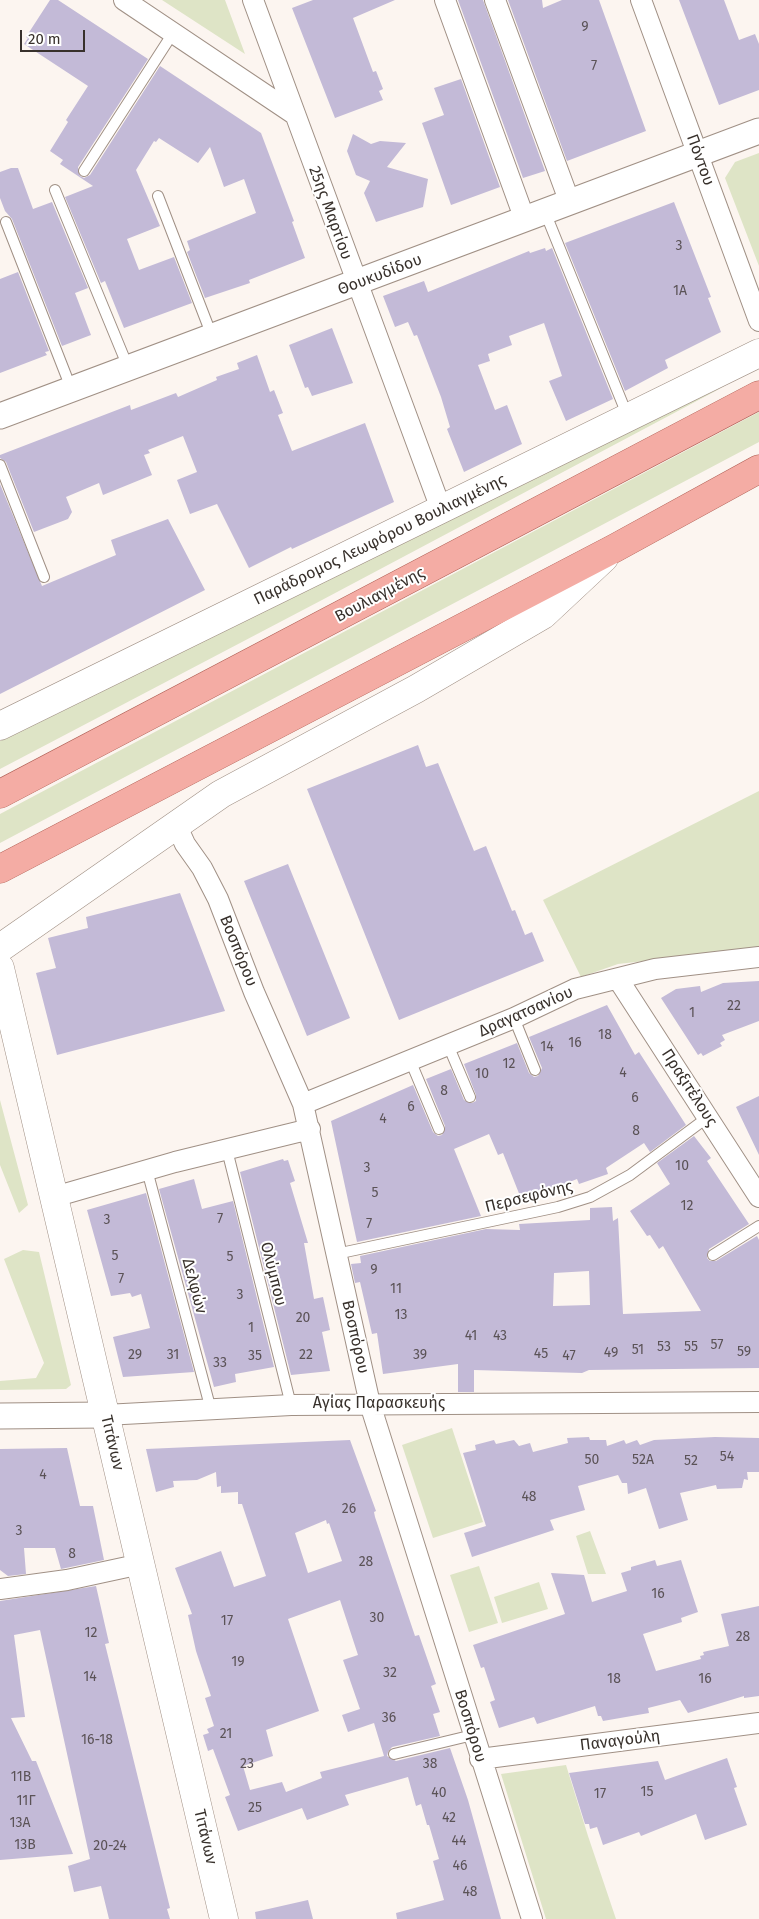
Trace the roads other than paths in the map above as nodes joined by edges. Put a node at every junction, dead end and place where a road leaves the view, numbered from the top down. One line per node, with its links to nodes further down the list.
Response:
1 (124, 0): 6 (street)
2 (253, 0): 7 (street, 25ης Μαρτίου)
3 (445, 0): 14 (street)
4 (495, 0): 13 (street)
5 (641, 0): 9 (street, Πόντου)
6 (173, 33): 7 (street); 10 (lane)
7 (294, 114): 16 (street, 25ης Μαρτίου)
8 (759, 131): 9 (street, Θουκυδίδου)
9 (698, 154): 13 (street, Θουκυδίδου); 17 (street, Πόντου)
10 (84, 171)
11 (55, 190): 20 (lane)
12 (158, 196): 18 (lane)
13 (570, 203): 14 (street, Θουκυδίδου)
14 (535, 216): 16 (street, Θουκυδίδου); 24 (lane)
15 (6, 222): 21 (lane)
16 (356, 284): 18 (street, Θουκυδίδου); 27 (street, 25ης Μαρτίου)
17 (759, 321)
18 (212, 337): 20 (street, Θουκυδίδου)
19 (759, 352): 24 (main road, Παράδρομος Λεωφόρου Βουλιαγμένης)
20 (129, 368): 21 (street, Θουκυδίδου)
21 (71, 389): 23 (street, Θουκυδίδου)
22 (759, 395): 31 (main road, Βουλιαγμένης)
23 (0, 416)
24 (629, 418): 27 (main road, Παράδρομος Λεωφόρου Βουλιαγμένης)
25 (0, 465): 29 (lane)
26 (759, 469): 28 (main road)
27 (441, 509): 30 (main road, Παράδρομος Λεωφόρου Βουλιαγμένης)
28 (615, 548): 32 (main road); 33 (main road)
29 (44, 577)
30 (0, 726)
31 (0, 794)
32 (180, 822): 34 (main road); 43 (street, Βοσπόρου)
33 (0, 869)
34 (0, 948)
35 (759, 957): 37 (street, Δραγατσανίου)
36 (0, 968): 49 (main road, Τιτάνων)
37 (618, 979): 38 (street, Δραγατσανίου); 44 (street, Πραξιτέλους)
38 (514, 1018): 39 (street, Δραγατσανίου); 41 (lane)
39 (448, 1045): 40 (street, Δραγατσανίου); 42 (lane)
40 (410, 1060): 43 (street, Δραγατσανίου); 46 (lane)
41 (535, 1070)
42 (470, 1097)
43 (303, 1104): 45 (street, Βοσπόρου)
44 (708, 1117): 50 (street, Πραξιτέλους); 52 (lane, Περσεφόνης)
45 (310, 1129): 47 (street); 52 (street, Βοσπόρου)
46 (439, 1129)
47 (227, 1150): 48 (street); 56 (lane, Ολύμπου)
48 (147, 1170): 49 (street); 57 (lane, Δελφών)
49 (54, 1197): 58 (main road, Τιτάνων)
50 (759, 1197)
51 (759, 1226): 53 (lane)
52 (336, 1254): 55 (street, Βοσπόρου)
53 (713, 1255)
54 (759, 1402): 55 (street, Αγίας Παρασκευής)
55 (370, 1404): 56 (street, Αγίας Παρασκευής); 63 (street, Βοσπόρου)
56 (290, 1405): 57 (street, Αγίας Παρασκευής)
57 (211, 1410): 58 (street, Αγίας Παρασκευής)
58 (105, 1414): 59 (street, Αγίας Παρασκευής); 60 (main road, Τιτάνων)
59 (0, 1416)
60 (141, 1564): 61 (street); 66 (main road, Τιτάνων)
61 (0, 1589)
62 (759, 1723): 65 (street, Παναγούλη)
63 (473, 1735): 64 (lane); 65 (street, Βοσπόρου)
64 (394, 1754)
65 (480, 1759): 67 (street, Βοσπόρου)
66 (224, 1919)
67 (532, 1919)

